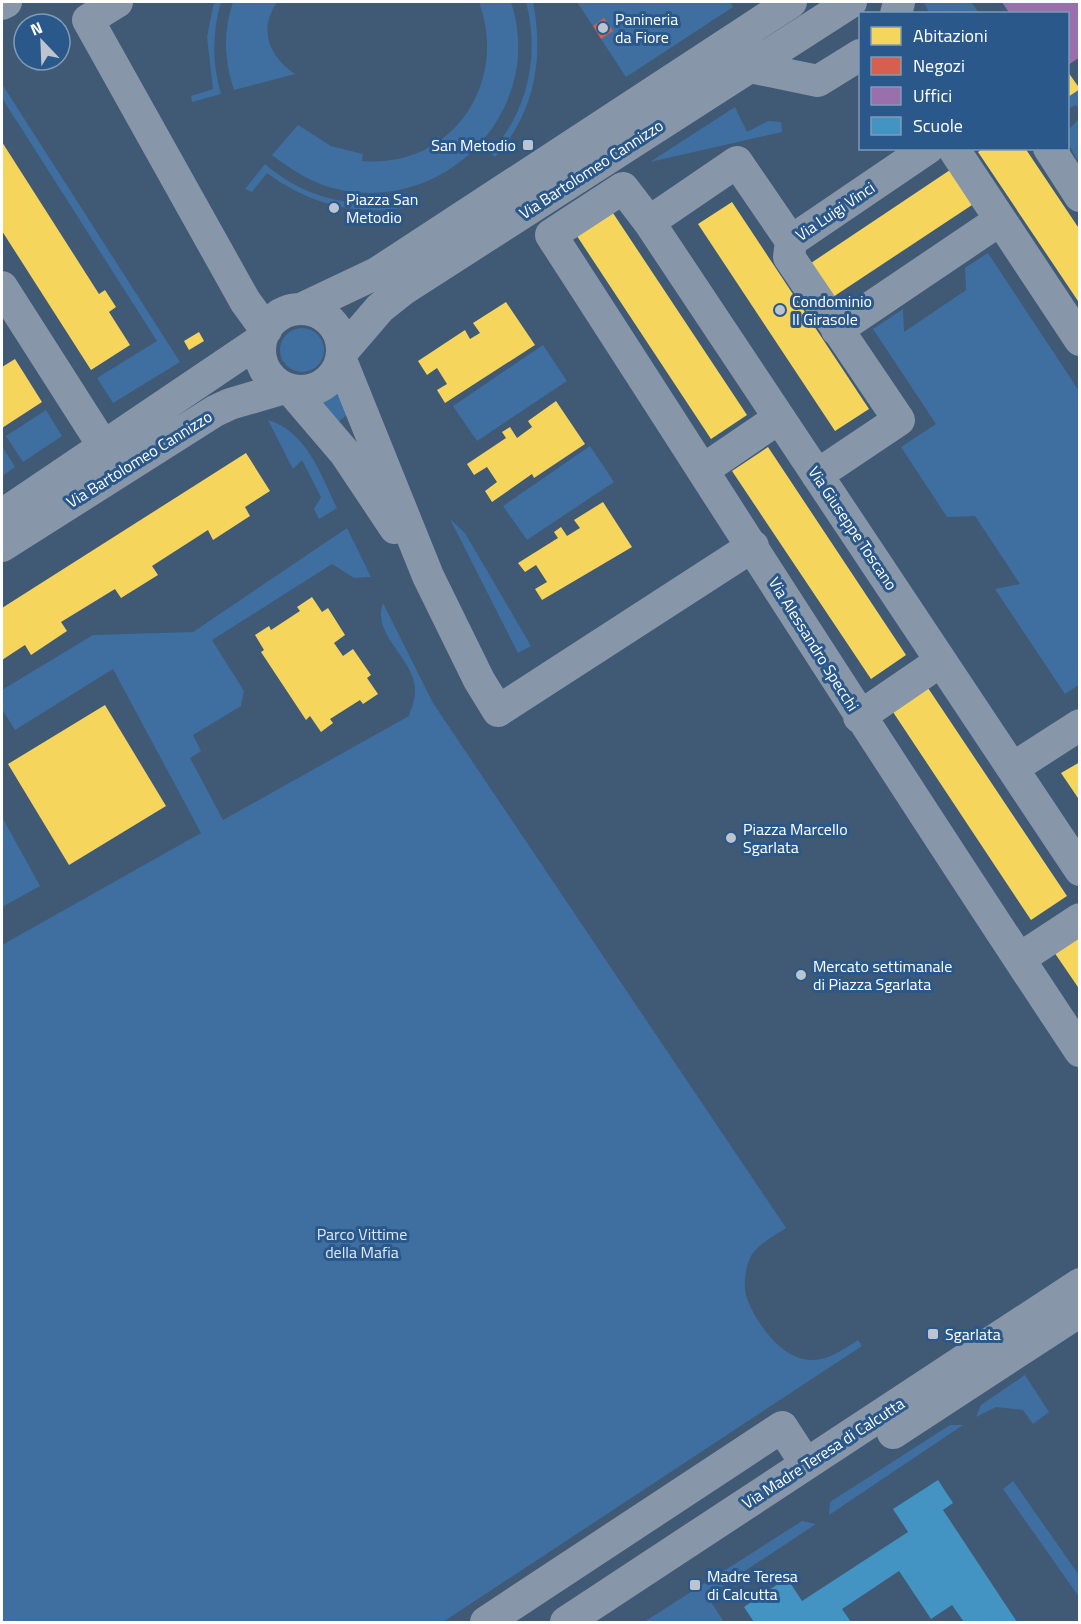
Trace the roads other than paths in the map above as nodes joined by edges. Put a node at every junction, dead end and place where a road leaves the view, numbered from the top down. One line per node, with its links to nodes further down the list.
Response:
1 (6, 2): 5 (street)
2 (117, 2): 6 (street)
3 (791, 2): 18 (street, Via Bartolomeo Cannizzo)
4 (851, 2): 8 (street, Via Bartolomeo Cannizzo)
5 (2, 4)
6 (83, 11): 20 (street)
7 (859, 56): 8 (street)
8 (750, 67): 22 (street, Via Bartolomeo Cannizzo)
9 (925, 150): 16 (street, Via Luigi Vinci)
10 (954, 150): 13 (street)
11 (1050, 150): 12 (street)
12 (1080, 196)
13 (1000, 220): 19 (street); 21 (street)
14 (649, 222): 15 (street, Via Giuseppe Toscano); 16 (street, Via Luigi Vinci); 24 (street, Via Giuseppe Toscano)
15 (551, 235): 26 (street, Via Alessandro Specchi)
16 (791, 241): 19 (street)
17 (2, 287): 25 (street)
18 (301, 309): 20 (street); 22 (street)
19 (837, 330): 27 (street)
20 (263, 334): 23 (street); 25 (street, Via Bartolomeo Cannizzo)
21 (1080, 340)
22 (342, 356): 23 (street); 31 (street)
23 (288, 389): 29 (street, Via Bartolomeo Cannizzo); 31 (street)
24 (779, 418): 26 (street); 27 (street, Via Giuseppe Toscano)
25 (104, 447): 28 (street, Via Bartolomeo Cannizzo)
26 (703, 470): 30 (street, Via Alessandro Specchi)
27 (818, 475): 32 (street, Via Giuseppe Toscano)
28 (2, 514)
29 (2, 546)
30 (753, 546): 31 (street); 33 (street, Via Alessandro Specchi)
31 (428, 576)
32 (941, 661): 33 (street); 35 (street, Via Giuseppe Toscano)
33 (859, 717): 38 (street, Via Alessandro Specchi)
34 (1080, 725): 35 (street)
35 (1013, 768): 36 (street, Via Giuseppe Toscano)
36 (1080, 870)
37 (1080, 919): 38 (street)
38 (1018, 959): 39 (street, Via Alessandro Specchi)
39 (1080, 1051)
40 (1080, 1284): 42 (street, Via Madre Teresa di Calcutta)
41 (1080, 1311): 45 (street, Via Madre Teresa di Calcutta)
42 (806, 1464): 43 (street); 44 (street, Via Madre Teresa di Calcutta)
43 (486, 1623)
44 (566, 1623)
45 (603, 1623)

